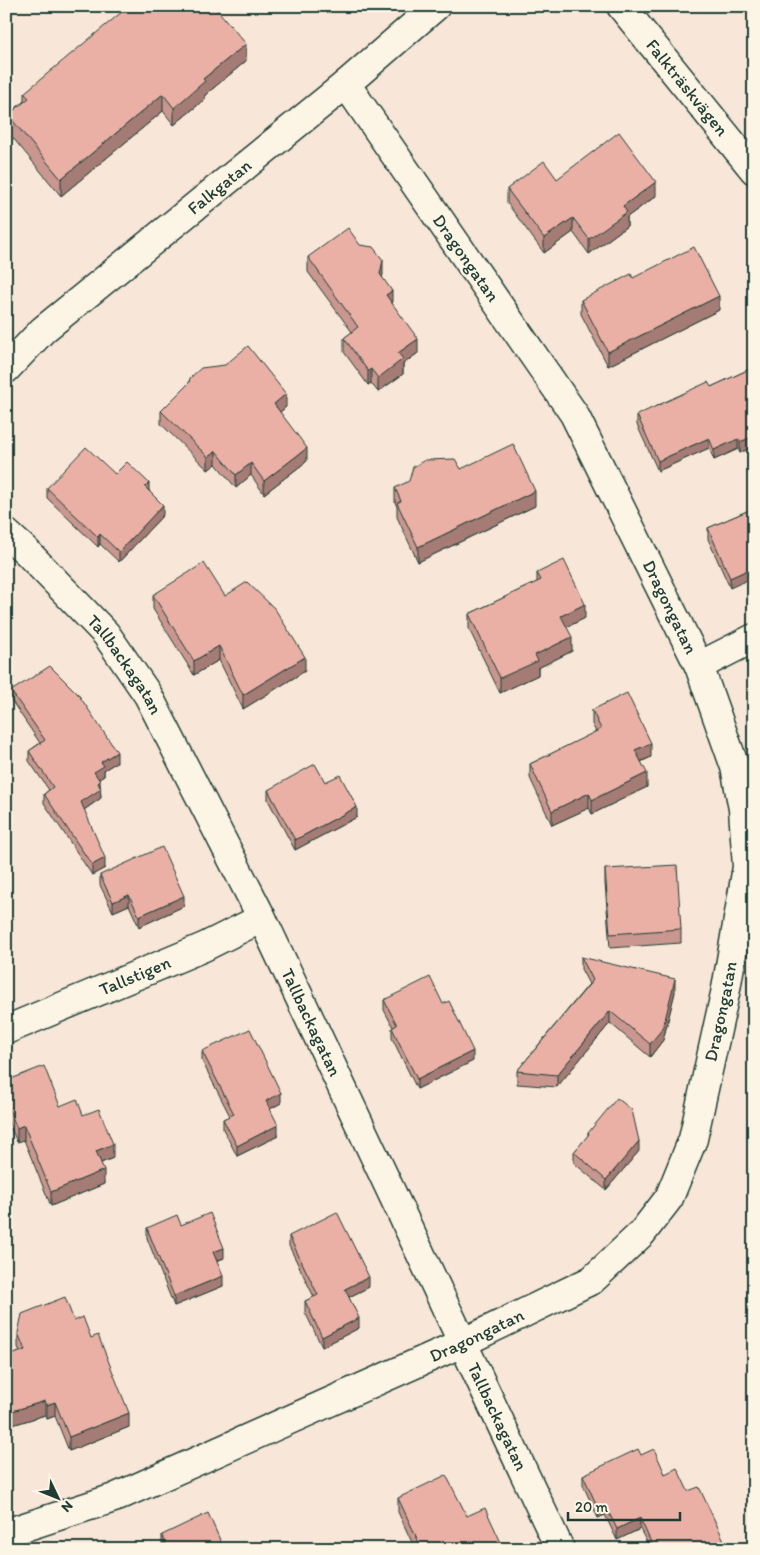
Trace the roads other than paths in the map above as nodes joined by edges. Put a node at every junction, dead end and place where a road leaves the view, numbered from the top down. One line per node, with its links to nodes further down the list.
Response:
1 (436, 6): 3 (street, Falkgatan)
2 (621, 6): 4 (street, Falkträskvägen)
3 (346, 84): 5 (street, Falkgatan); 8 (street, Dragongatan)
4 (754, 170)
5 (6, 369)
6 (6, 532): 9 (street, Tallbackagatan)
7 (754, 638): 8 (street)
8 (699, 666): 11 (street, Dragongatan)
9 (262, 918): 10 (street, Tallstigen); 11 (street, Tallbackagatan)
10 (6, 1030)
11 (462, 1342): 12 (street, Dragongatan); 13 (street, Tallbackagatan)
12 (6, 1534)
13 (560, 1549)

